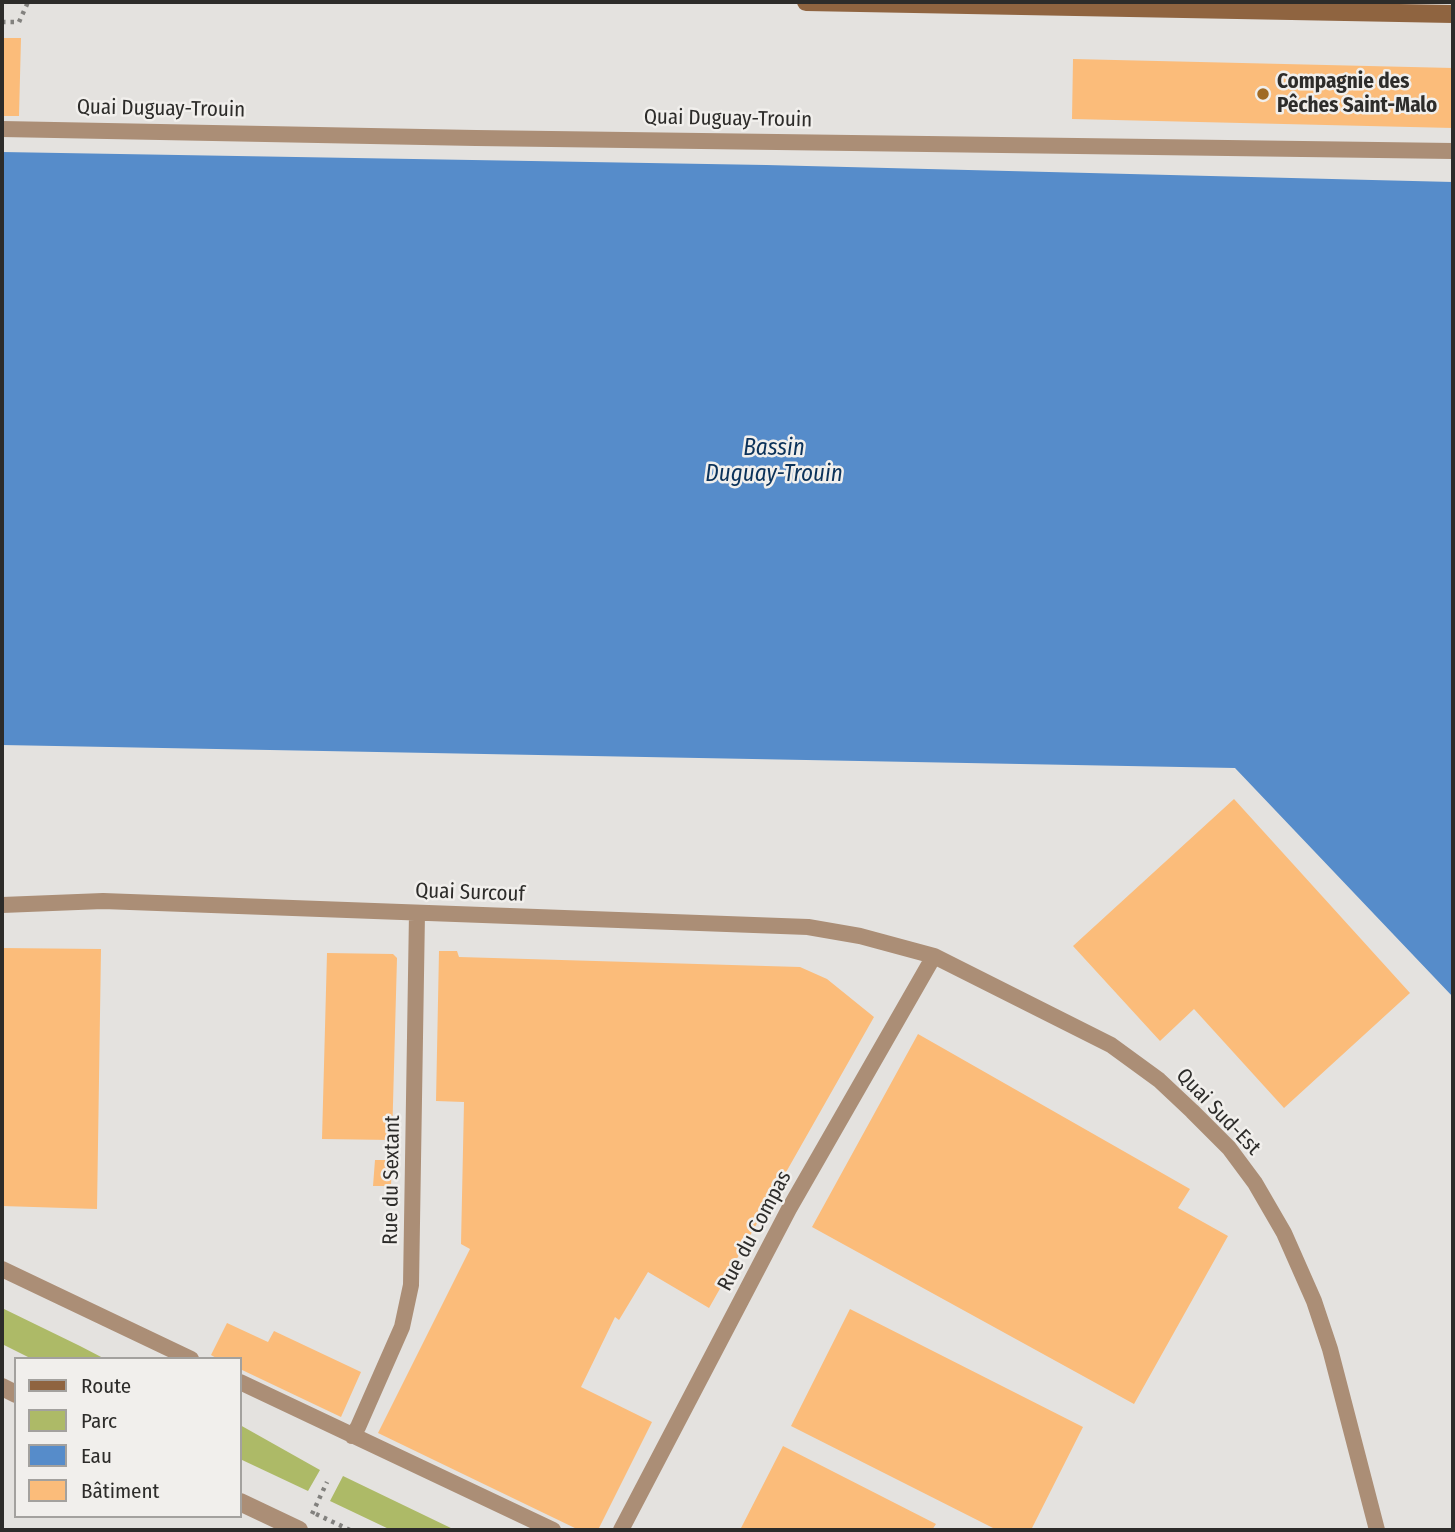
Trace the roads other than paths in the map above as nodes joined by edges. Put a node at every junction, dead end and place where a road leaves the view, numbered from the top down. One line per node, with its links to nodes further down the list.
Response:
1 (806, 2): 2 (main road)
2 (968, 3): 3 (main road)
3 (1002, 4): 4 (main road)
4 (1453, 14)
5 (2, 129): 6 (lane, Quai Duguay-Trouin)
6 (1453, 151)
7 (2, 905): 8 (lane, Quai Surcouf)
8 (417, 912): 9 (lane, Quai Surcouf); 13 (lane, Rue du Sextant)
9 (934, 956): 17 (lane, Rue du Compas); 18 (lane, Quai Sud-Est)
10 (2, 1269): 11 (lane)
11 (187, 1357)
12 (242, 1383): 13 (lane)
13 (352, 1436): 16 (lane)
14 (242, 1503): 15 (street)
15 (304, 1526)
16 (553, 1530)
17 (621, 1530)
18 (1377, 1530)

